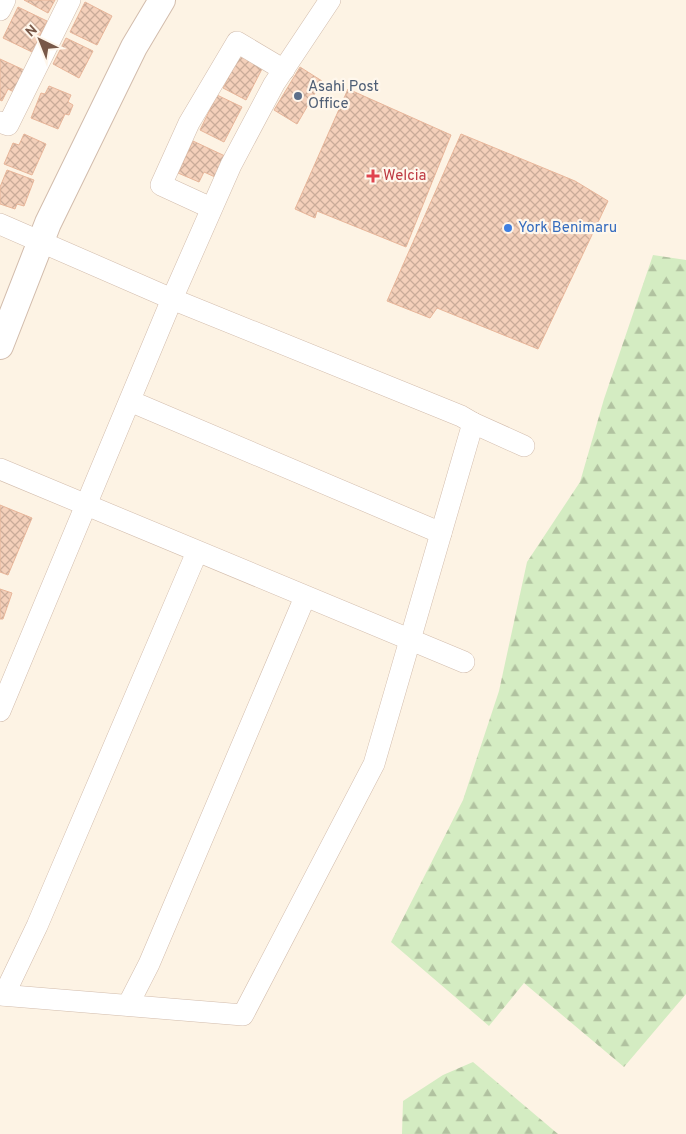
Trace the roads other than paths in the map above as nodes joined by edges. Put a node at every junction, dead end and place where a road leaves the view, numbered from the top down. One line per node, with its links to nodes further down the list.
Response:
1 (5, 0): 5 (street)
2 (70, 0): 7 (street)
3 (162, 0): 10 (street)
4 (330, 0): 6 (street)
5 (0, 10)
6 (284, 70): 8 (street); 8 (street)
7 (0, 122)
8 (211, 208): 11 (street)
9 (0, 224): 10 (street)
10 (40, 240): 11 (street); 12 (street)
11 (172, 299): 13 (street); 14 (street)
12 (0, 346)
13 (130, 401): 17 (street); 18 (street)
14 (473, 423): 15 (street); 18 (street)
15 (524, 446)
16 (0, 469): 17 (street)
17 (87, 504): 19 (street); 23 (street)
18 (440, 533): 21 (street)
19 (197, 552): 20 (street); 24 (street)
20 (305, 597): 21 (street); 25 (street)
21 (409, 640): 22 (street); 25 (street)
22 (464, 662)
23 (0, 711)
24 (2, 995): 25 (street)
25 (128, 1005)

